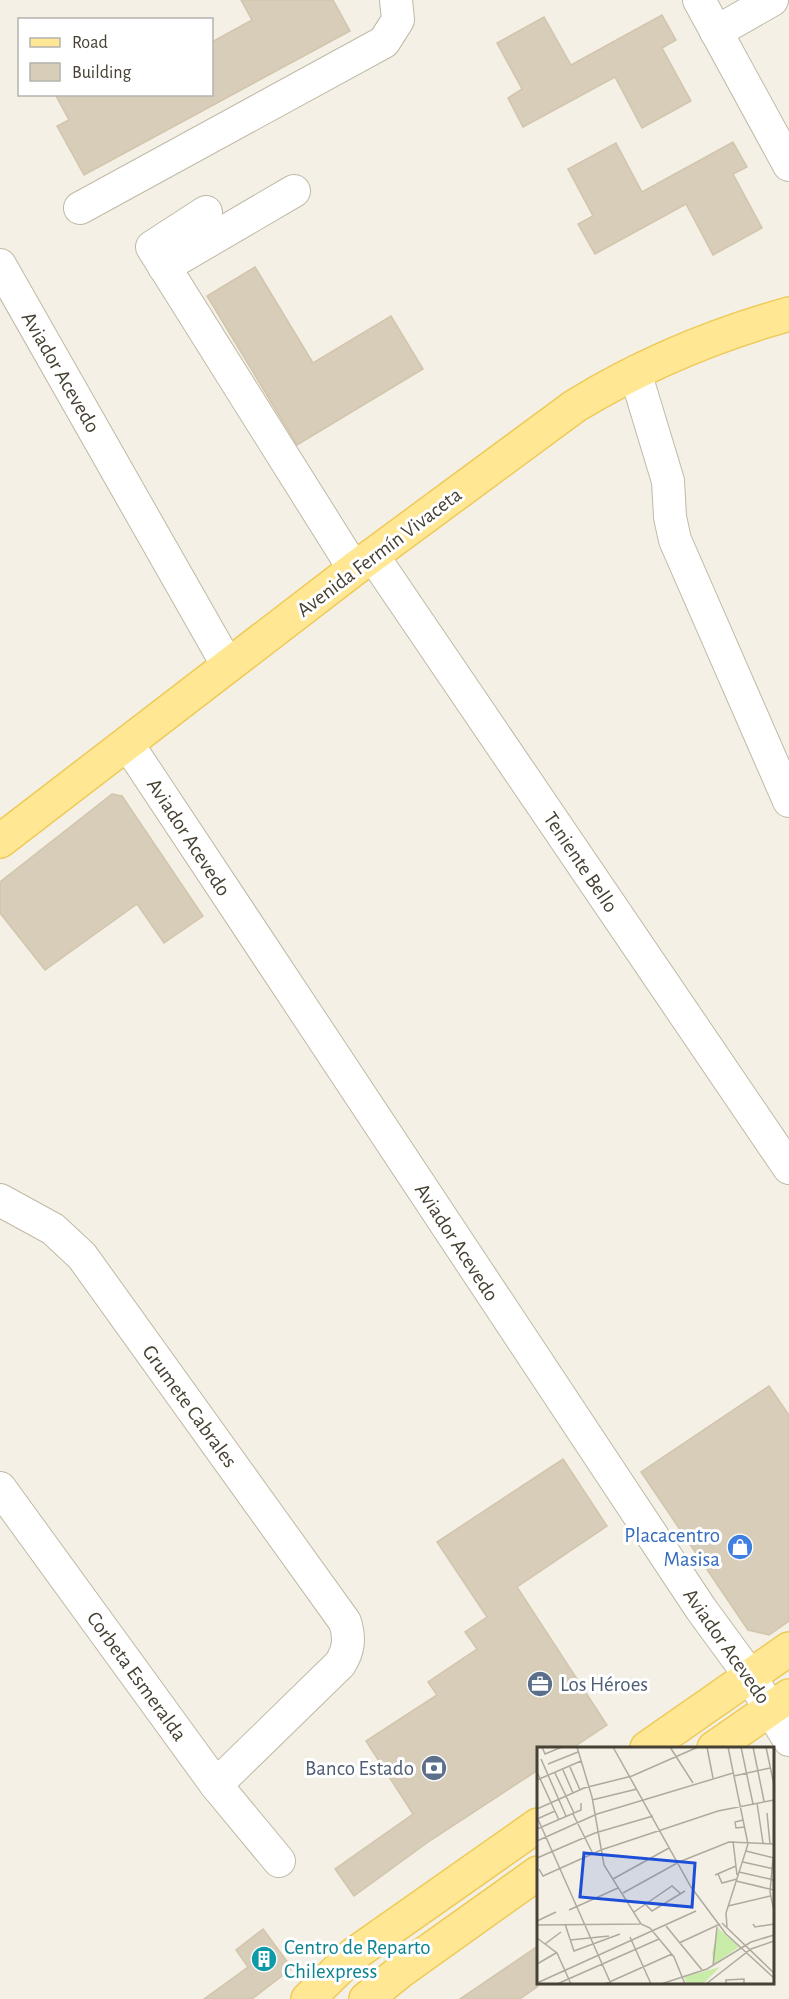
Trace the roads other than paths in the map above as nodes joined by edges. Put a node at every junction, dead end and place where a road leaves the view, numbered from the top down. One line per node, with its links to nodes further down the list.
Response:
1 (396, 0): 7 (street)
2 (699, 0): 4 (street)
3 (772, 0): 4 (street)
4 (716, 32): 5 (street)
5 (789, 163)
6 (294, 191): 10 (street)
7 (80, 208)
8 (206, 212): 10 (street, Teniente Bello)
9 (0, 265): 14 (street, Aviador Acevedo)
10 (164, 267): 13 (street, Teniente Bello)
11 (789, 314): 12 (main road, Avenida Fermín Vivaceta)
12 (635, 372): 13 (main road, Avenida Fermín Vivaceta); 16 (street)
13 (364, 562): 14 (main road, Avenida Fermín Vivaceta); 18 (street, Teniente Bello)
14 (228, 666): 15 (main road, Avenida Fermín Vivaceta)
15 (127, 743): 17 (main road, Avenida Fermín Vivaceta); 22 (street, Aviador Acevedo)
16 (789, 801)
17 (0, 841)
18 (789, 1168)
19 (0, 1200): 27 (street, Grumete Cabrales)
20 (0, 1488): 27 (street, Corbeta Esmeralda)
21 (789, 1649): 22 (main road)
22 (750, 1676): 23 (street, Aviador Acevedo); 25 (main road)
23 (780, 1702): 24 (street, Aviador Acevedo); 26 (main road)
24 (789, 1740)
25 (650, 1747)
26 (717, 1747)
27 (216, 1785): 29 (street, Corbeta Esmeralda)
28 (537, 1826): 31 (main road)
29 (279, 1861)
30 (537, 1874): 32 (main road)
31 (308, 1999)
32 (366, 1999)

